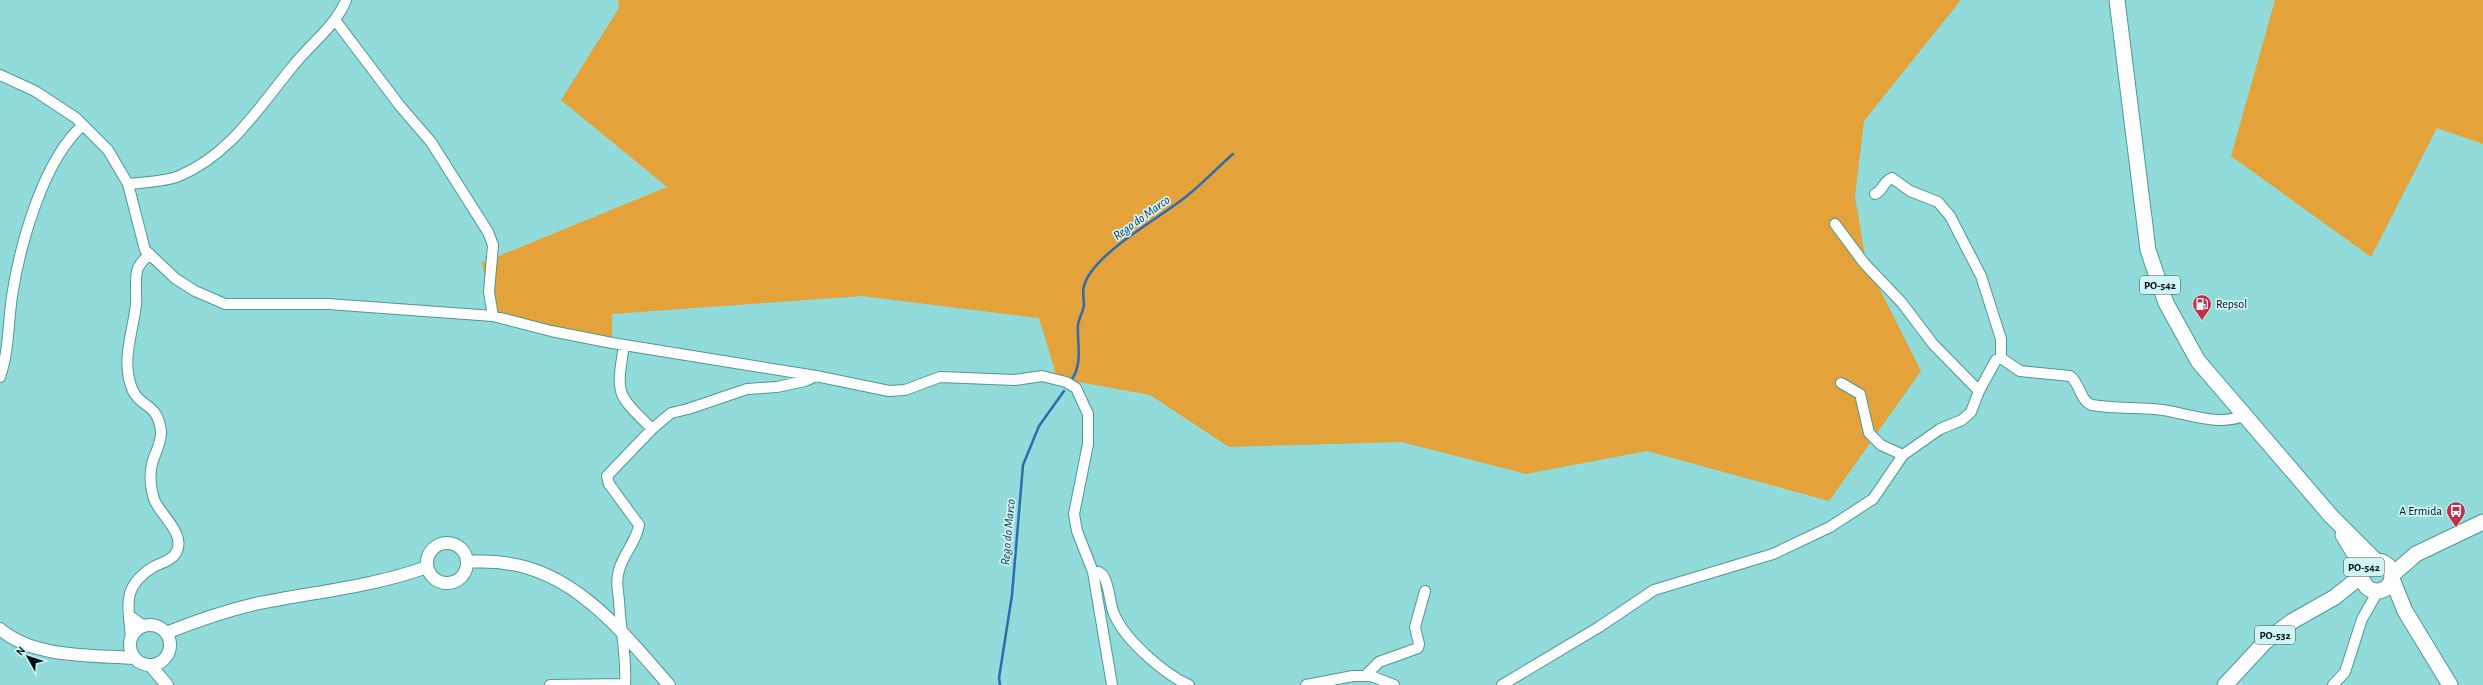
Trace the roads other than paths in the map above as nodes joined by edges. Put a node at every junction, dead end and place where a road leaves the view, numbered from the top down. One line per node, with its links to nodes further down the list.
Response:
1 (346, 0): 3 (street)
2 (2117, 0): 17 (main road, PO-542)
3 (335, 20): 6 (street); 10 (street)
4 (0, 75): 5 (street)
5 (83, 125): 6 (street); 14 (street)
6 (128, 184): 9 (street)
7 (1875, 194): 12 (street)
8 (1835, 224): 16 (street)
9 (150, 254): 10 (street); 29 (street)
10 (493, 316): 11 (street)
11 (624, 345): 13 (street); 18 (street)
12 (2001, 358): 16 (street); 17 (street)
13 (816, 376): 18 (street); 25 (street)
14 (0, 377)
15 (1841, 383): 19 (street)
16 (1978, 391): 19 (street)
17 (2245, 416): 20 (main road, PO-542)
18 (652, 429): 32 (street)
19 (1903, 455): 46 (street)
20 (2331, 516): 22 (main road, PO-542); 26 (main road, PO-542)
21 (2483, 522): 26 (main road)
22 (2351, 548): 26 (main road, PO-542); 28 (main road)
23 (467, 561): 24 (street); 24 (street); 32 (street)
24 (427, 568): 33 (street)
25 (1093, 572): 42 (street); 43 (street)
26 (2377, 576): 28 (main road, PO-542); 48 (street); 49 (main road, PO-542)
27 (1425, 591): 37 (street)
28 (2337, 595): 47 (main road, PO-532)
29 (129, 615): 30 (street); 34 (street)
30 (144, 626): 33 (street); 34 (street)
31 (0, 628): 34 (street)
32 (621, 630): 38 (street); 41 (street)
33 (166, 633): 35 (street)
34 (132, 648): 36 (street)
35 (163, 660): 36 (street); 39 (street)
36 (150, 665): 39 (street)
37 (1365, 676): 44 (street); 45 (street)
38 (625, 684): 40 (street)
39 (168, 685)
40 (550, 685)
41 (669, 685)
42 (1112, 685)
43 (1189, 685)
44 (1306, 685)
45 (1394, 685)
46 (1502, 685)
47 (2225, 685)
48 (2333, 685)
49 (2450, 685)

